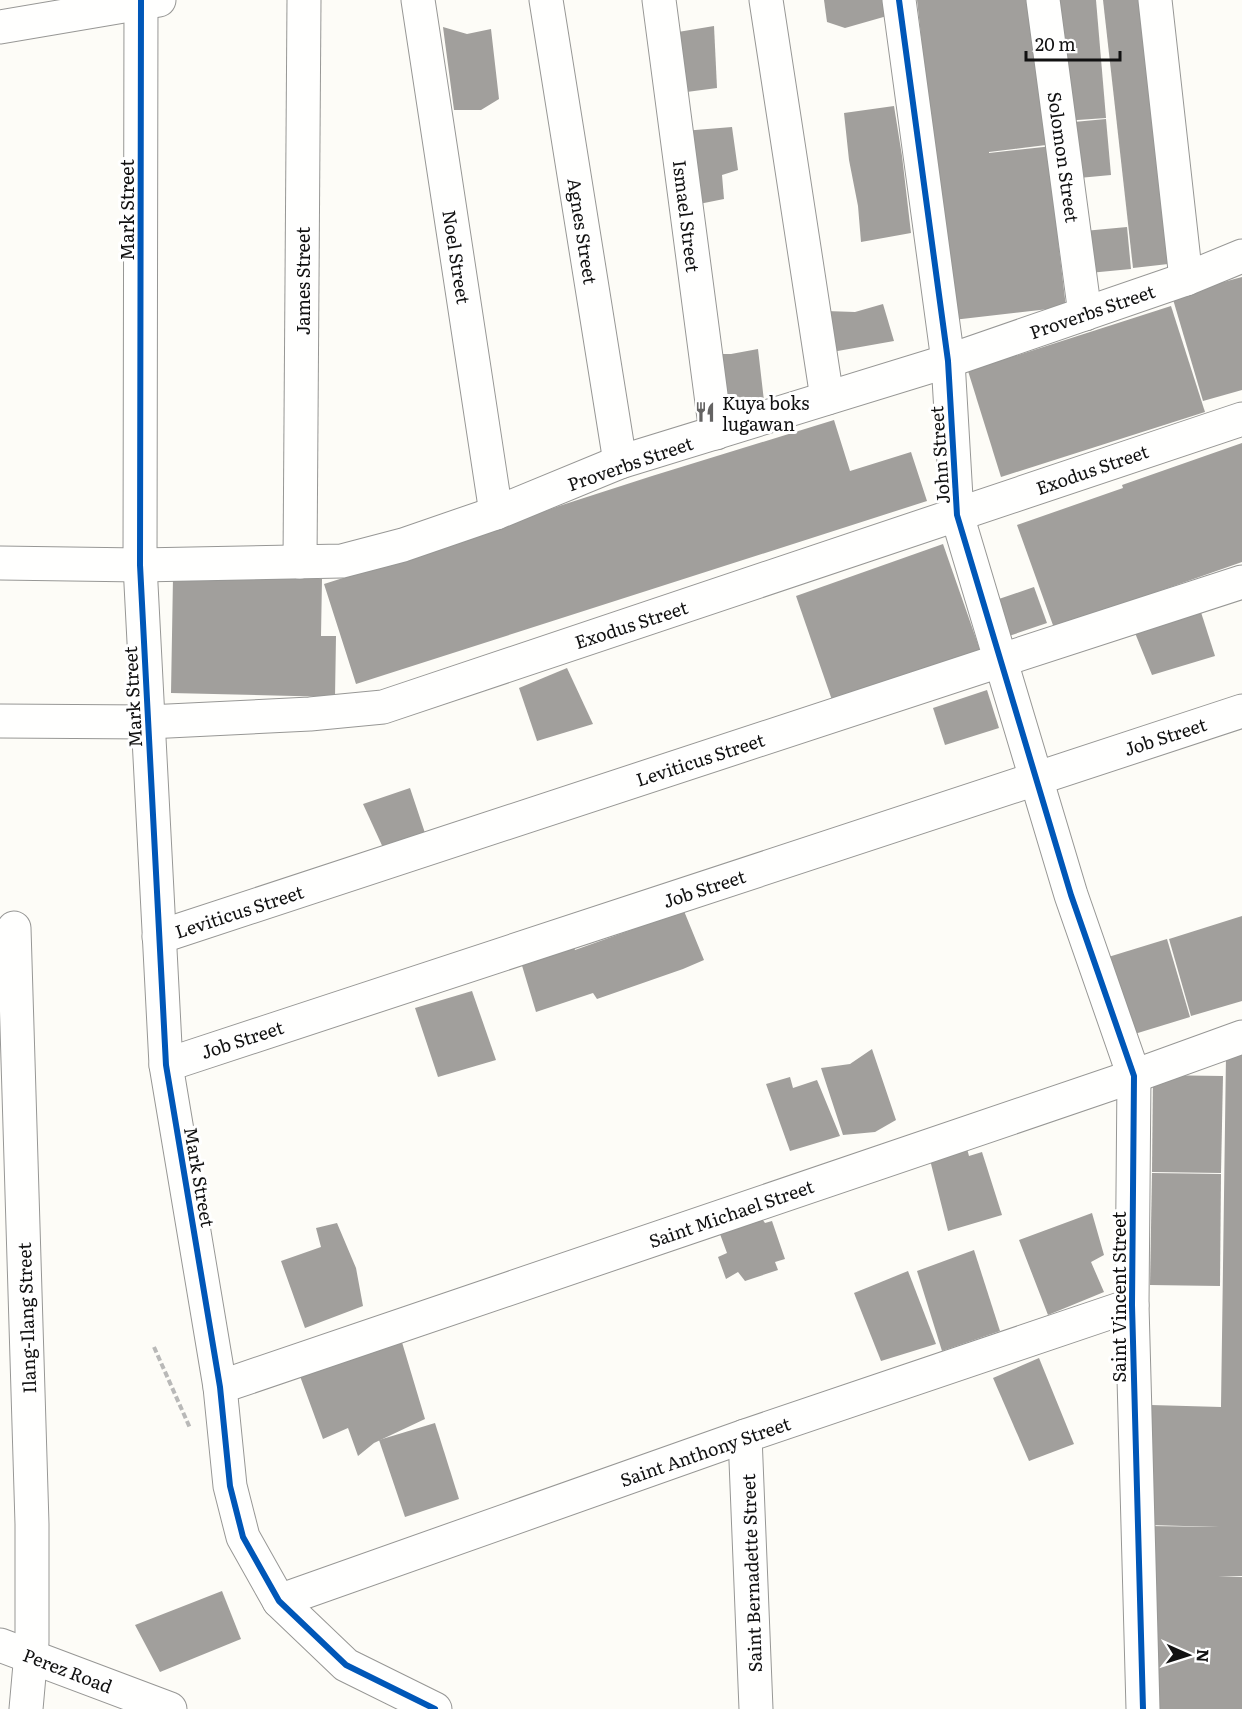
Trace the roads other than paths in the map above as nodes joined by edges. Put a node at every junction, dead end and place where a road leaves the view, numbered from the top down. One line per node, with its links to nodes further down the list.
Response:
1 (304, 0): 21 (street, James Street)
2 (418, 0): 19 (street, Noel Street)
3 (546, 0): 18 (street, Agnes Street)
4 (659, 0): 17 (street, Ismael Street)
5 (766, 0): 15 (street)
6 (899, 0): 14 (street, John Street)
7 (1043, 0): 13 (street, Solomon Street)
8 (1155, 0): 12 (street)
9 (147, 1): 10 (street); 23 (street, Mark Street)
10 (0, 27)
11 (1242, 256): 12 (street, Proverbs Street)
12 (1186, 279): 13 (street, Proverbs Street)
13 (1085, 314): 14 (street, Proverbs Street)
14 (948, 361): 15 (street, Proverbs Street); 20 (street, John Street)
15 (827, 398): 17 (street, Proverbs Street)
16 (1242, 419): 20 (street, Exodus Street)
17 (716, 433): 18 (street, Proverbs Street)
18 (621, 462): 19 (street, Proverbs Street)
19 (496, 513): 21 (street, Proverbs Street)
20 (957, 515): 25 (street, John Street); 28 (street, Exodus Street)
21 (300, 562): 23 (street, Proverbs Street)
22 (0, 563): 23 (street, Proverbs Street)
23 (140, 565): 28 (street, Mark Street)
24 (1242, 582): 25 (street, Leviticus Street)
25 (1002, 660): 29 (street, John Street); 32 (street, Leviticus Street)
26 (1242, 711): 29 (street, Job Street)
27 (0, 721): 28 (street, Exodus Street)
28 (148, 722): 32 (street, Mark Street)
29 (1037, 778): 30 (street, John Street); 34 (street, Job Street)
30 (1071, 895): 35 (street, Saint Vincent Street)
31 (14, 928): 40 (street, Ilang-Ilang Street)
32 (159, 937): 34 (street, Mark Street)
33 (1242, 1037): 35 (street, Saint Michael Street)
34 (165, 1065): 37 (street, Mark Street)
35 (1134, 1076): 36 (street, Saint Vincent Street); 37 (street, Saint Michael Street)
36 (1132, 1305): 38 (street, Saint Anthony Street); 45 (street, Saint Vincent Street)
37 (220, 1387): 39 (street, Mark Street)
38 (745, 1436): 39 (street, Saint Anthony Street); 44 (street, Saint Bernadette Street)
39 (279, 1601): 43 (street, Mark Street)
40 (15, 1650): 41 (street, Ilang-Ilang Street); 42 (street, Perez Road)
41 (26, 1709)
42 (170, 1709)
43 (435, 1709)
44 (756, 1709)
45 (1143, 1709)

